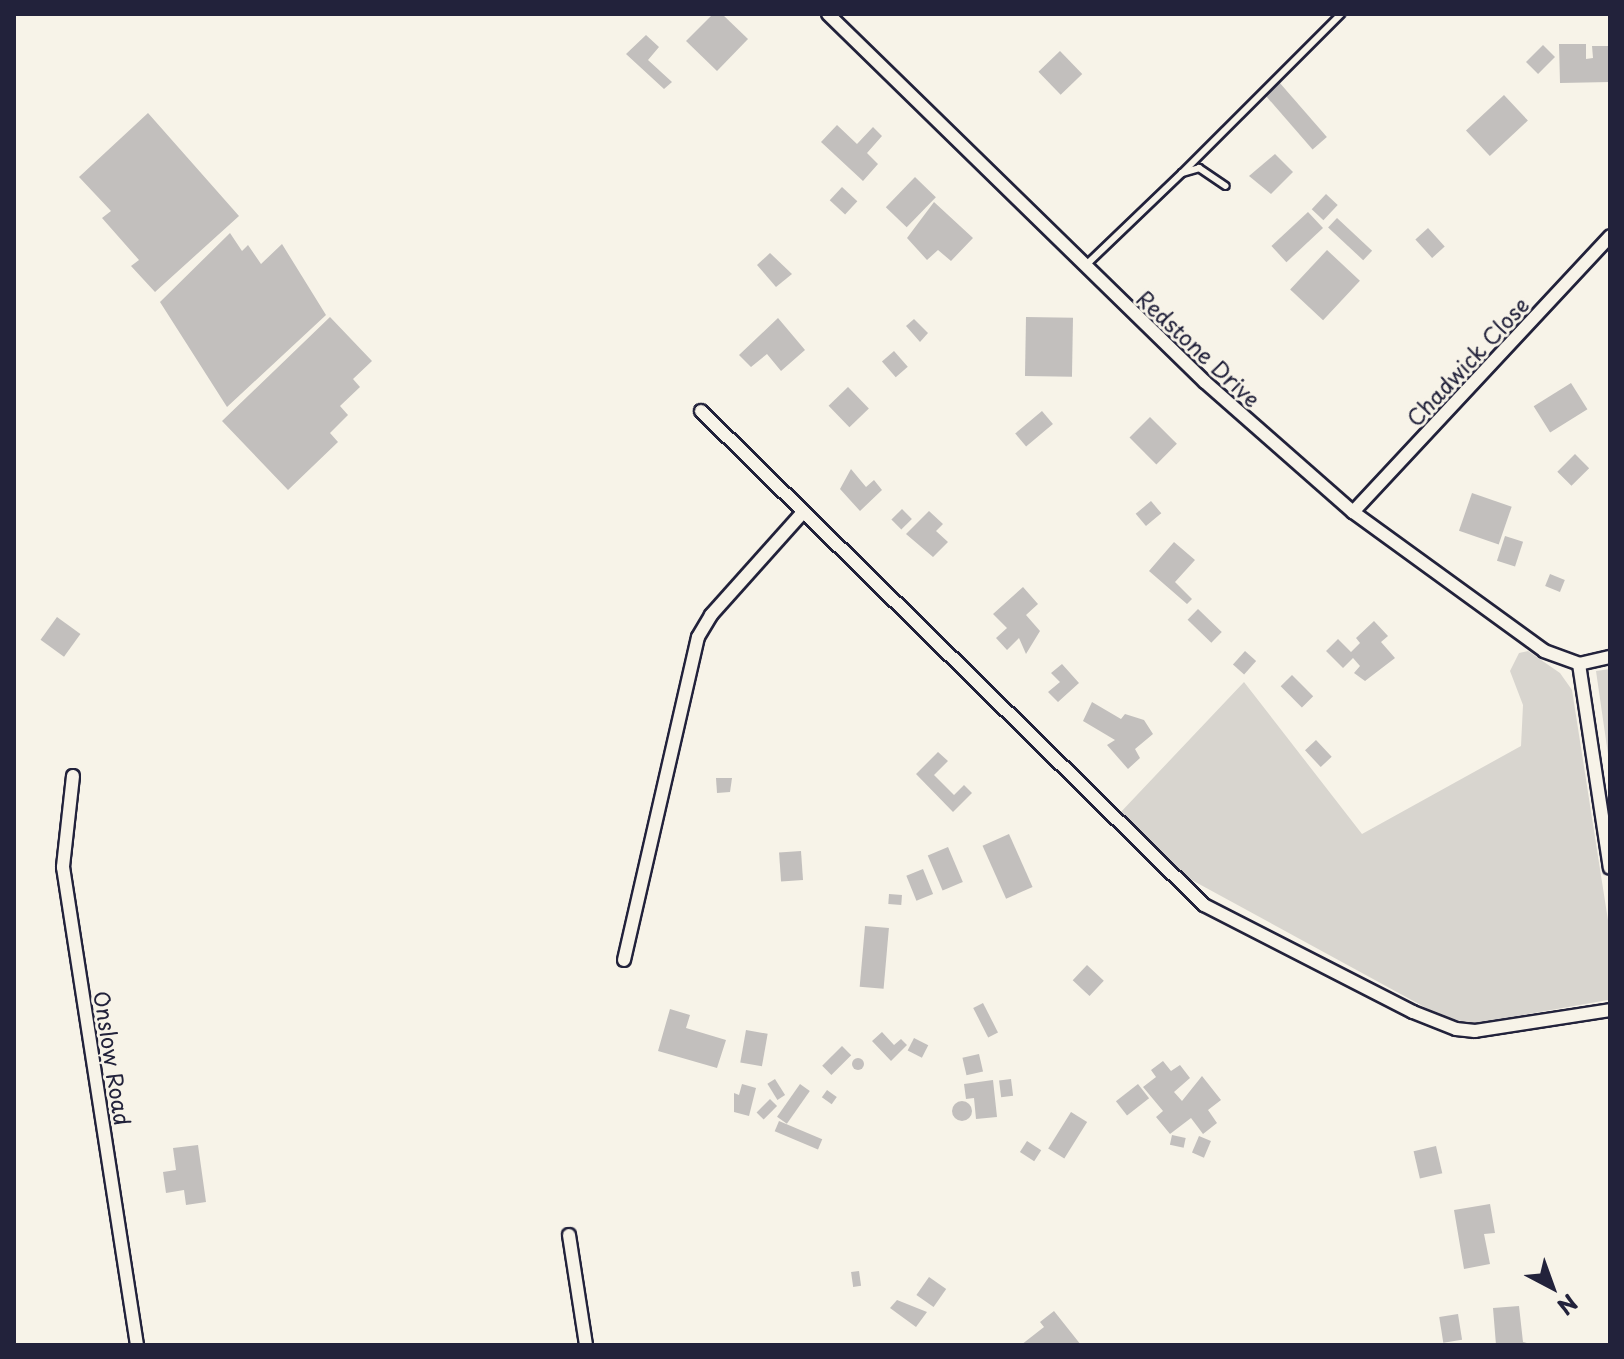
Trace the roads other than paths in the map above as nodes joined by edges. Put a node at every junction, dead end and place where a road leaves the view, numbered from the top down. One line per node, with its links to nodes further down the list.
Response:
1 (828, 14): 6 (street, Redstone Drive)
2 (1341, 14): 3 (lane)
3 (1182, 173): 4 (lane); 6 (lane)
4 (1226, 186)
5 (1610, 236): 9 (street, Chadwick Close)
6 (1085, 266): 9 (street, Redstone Drive)
7 (701, 411): 8 (street)
8 (803, 512): 14 (street); 15 (street)
9 (1353, 512): 11 (street, Redstone Drive)
10 (1610, 657): 11 (street)
11 (1579, 664): 13 (street)
12 (73, 776): 17 (street, Onslow Road)
13 (1610, 868)
14 (624, 960)
15 (1610, 1010)
16 (569, 1235): 18 (street)
17 (137, 1345)
18 (586, 1345)

